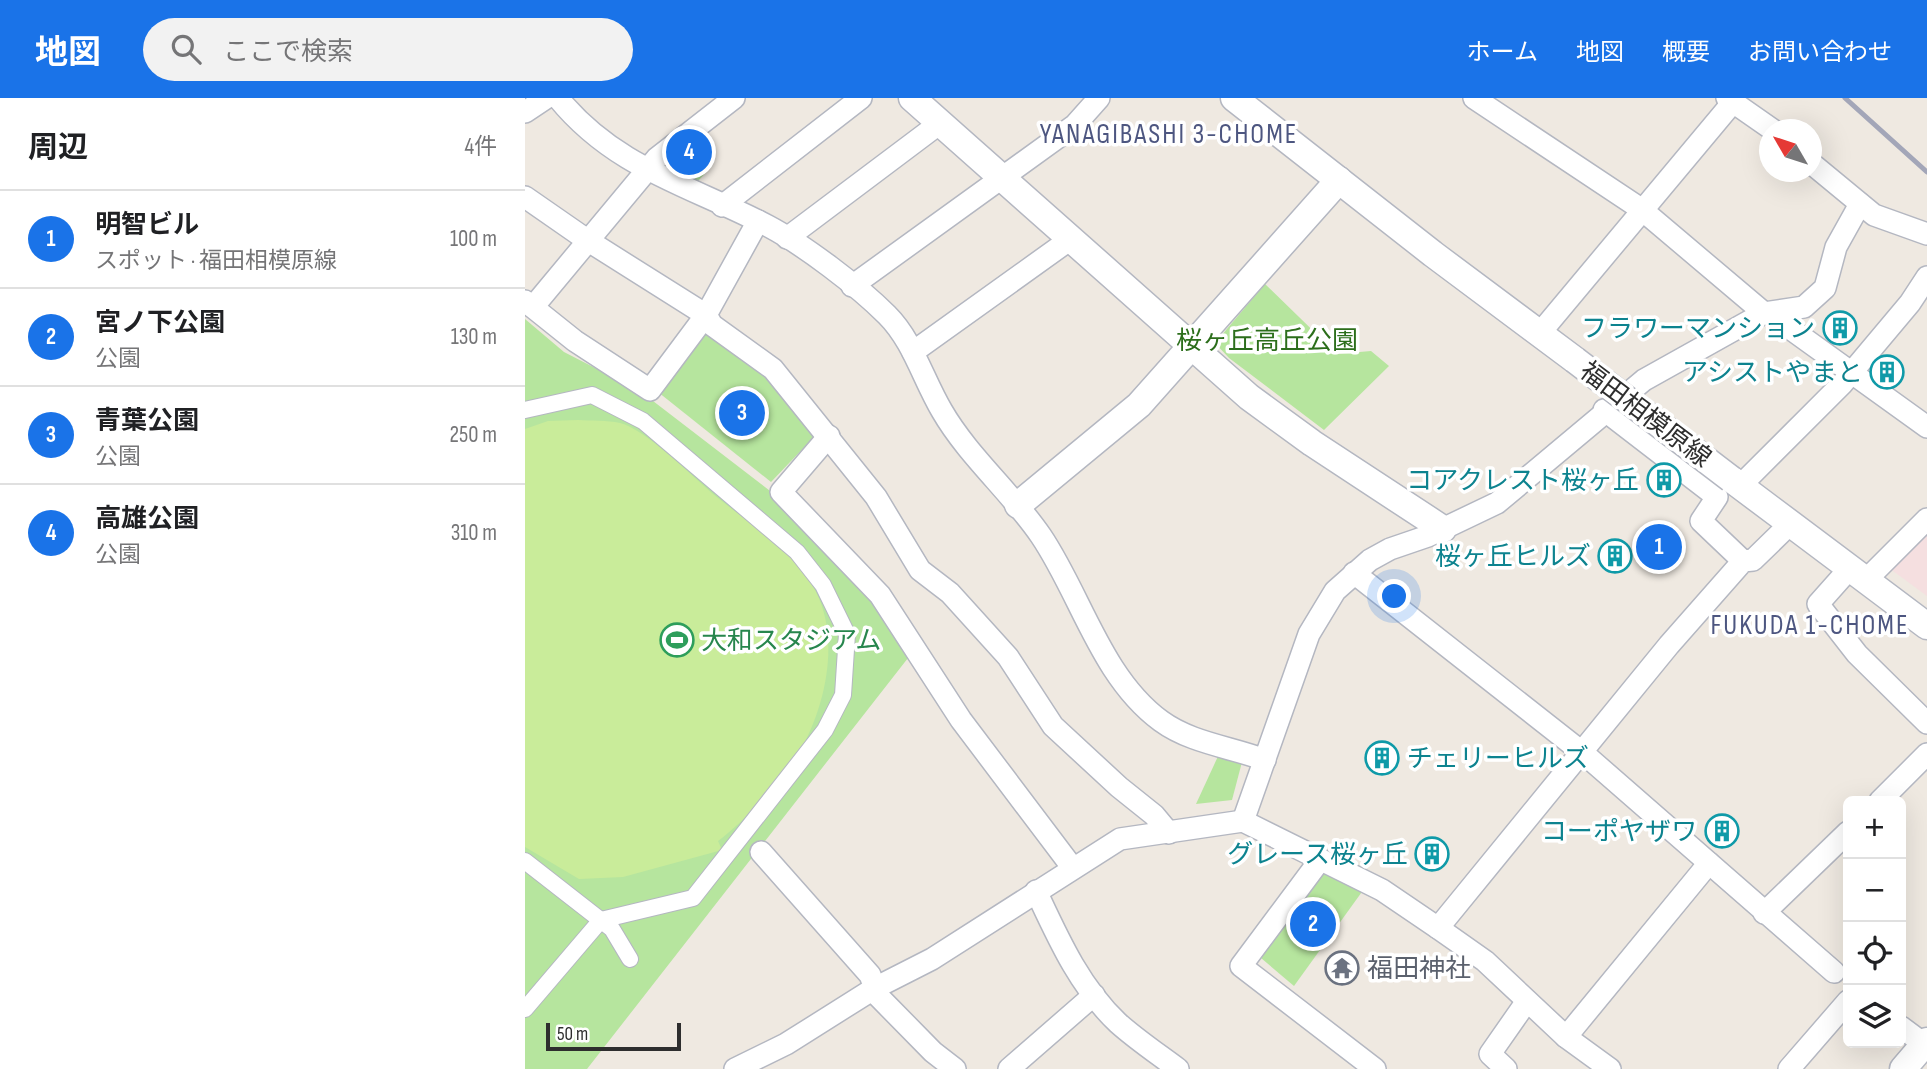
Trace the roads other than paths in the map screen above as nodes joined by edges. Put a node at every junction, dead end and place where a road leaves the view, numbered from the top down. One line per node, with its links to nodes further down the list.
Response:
1 (546, 98): 10 (street)
2 (558, 98): 13 (street)
3 (734, 98): 13 (street)
4 (861, 98): 19 (street)
5 (912, 98): 12 (street)
6 (1099, 98): 15 (street)
7 (1236, 98): 16 (street, 福田相模原線)
8 (1473, 98): 20 (street)
9 (1730, 100): 11 (street); 20 (street)
10 (525, 112)
11 (1759, 120)
12 (940, 123): 15 (street); 23 (street)
13 (646, 171): 19 (street); 25 (street)
14 (1822, 172): 18 (street)
15 (1004, 178): 24 (street); 27 (street)
16 (1339, 180): 31 (street, 福田相模原線); 32 (street)
17 (525, 197): 25 (street)
18 (1860, 204): 22 (street); 29 (street)
19 (722, 206): 21 (street)
20 (1641, 209): 29 (street); 31 (street)
21 (758, 221): 23 (street); 30 (street)
22 (1927, 234)
23 (787, 238): 27 (street)
24 (1072, 238): 32 (street); 33 (street)
25 (587, 240): 28 (street); 30 (street)
26 (1927, 277): 34 (street)
27 (852, 286): 33 (street)
28 (529, 304): 30 (street)
29 (1767, 314): 34 (street); 36 (street)
30 (706, 315): 38 (street)
31 (1540, 333): 39 (street, 福田相模原線, bridge)
32 (1191, 346): 40 (street); 43 (street)
33 (913, 352): 40 (street)
34 (1852, 372): 37 (street); 39 (street)
35 (525, 410): 55 (street)
36 (1604, 410): 43 (street); 44 (street)
37 (1927, 427)
38 (828, 436): 54 (street); 61 (street)
39 (1735, 482): 42 (street, 福田相模原線)
40 (1018, 505): 51 (street)
41 (1927, 519): 46 (street)
42 (1790, 524): 44 (street); 46 (street, 福田相模原線)
43 (1443, 529): 45 (street)
44 (1743, 561): 49 (street)
45 (1354, 573): 49 (street); 51 (street)
46 (1858, 574): 47 (street, 福田相模原線); 48 (street)
47 (1927, 626)
48 (1927, 723)
49 (1583, 753): 60 (street); 65 (street)
50 (1927, 754): 52 (street)
51 (1265, 760): 53 (street)
52 (1885, 796)
53 (1243, 821): 54 (street); 58 (street)
54 (1169, 833): 61 (street)
55 (742, 836): 57 (street); 64 (street)
56 (1843, 837): 63 (street)
57 (761, 852): 68 (street)
58 (1320, 860): 65 (street); 80 (street)
59 (525, 861): 64 (street)
60 (1710, 863): 63 (street); 74 (street)
61 (1072, 867): 62 (street)
62 (1036, 891): 68 (street); 69 (street)
63 (1764, 913): 67 (street)
64 (601, 920): 66 (street); 72 (street)
65 (1438, 928): 70 (street)
66 (630, 959)
67 (1834, 971)
68 (875, 988): 76 (street); 77 (street)
69 (1094, 995): 78 (street); 79 (street)
70 (1527, 1001): 74 (street); 81 (street)
71 (1843, 1007): 83 (street)
72 (525, 1009)
73 (1906, 1030): 75 (street)
74 (1566, 1037): 82 (street)
75 (1925, 1043): 84 (street)
76 (735, 1069)
77 (955, 1069)
78 (1009, 1069)
79 (1178, 1069)
80 (1375, 1069)
81 (1506, 1069)
82 (1610, 1069)
83 (1789, 1069)
84 (1903, 1069)

